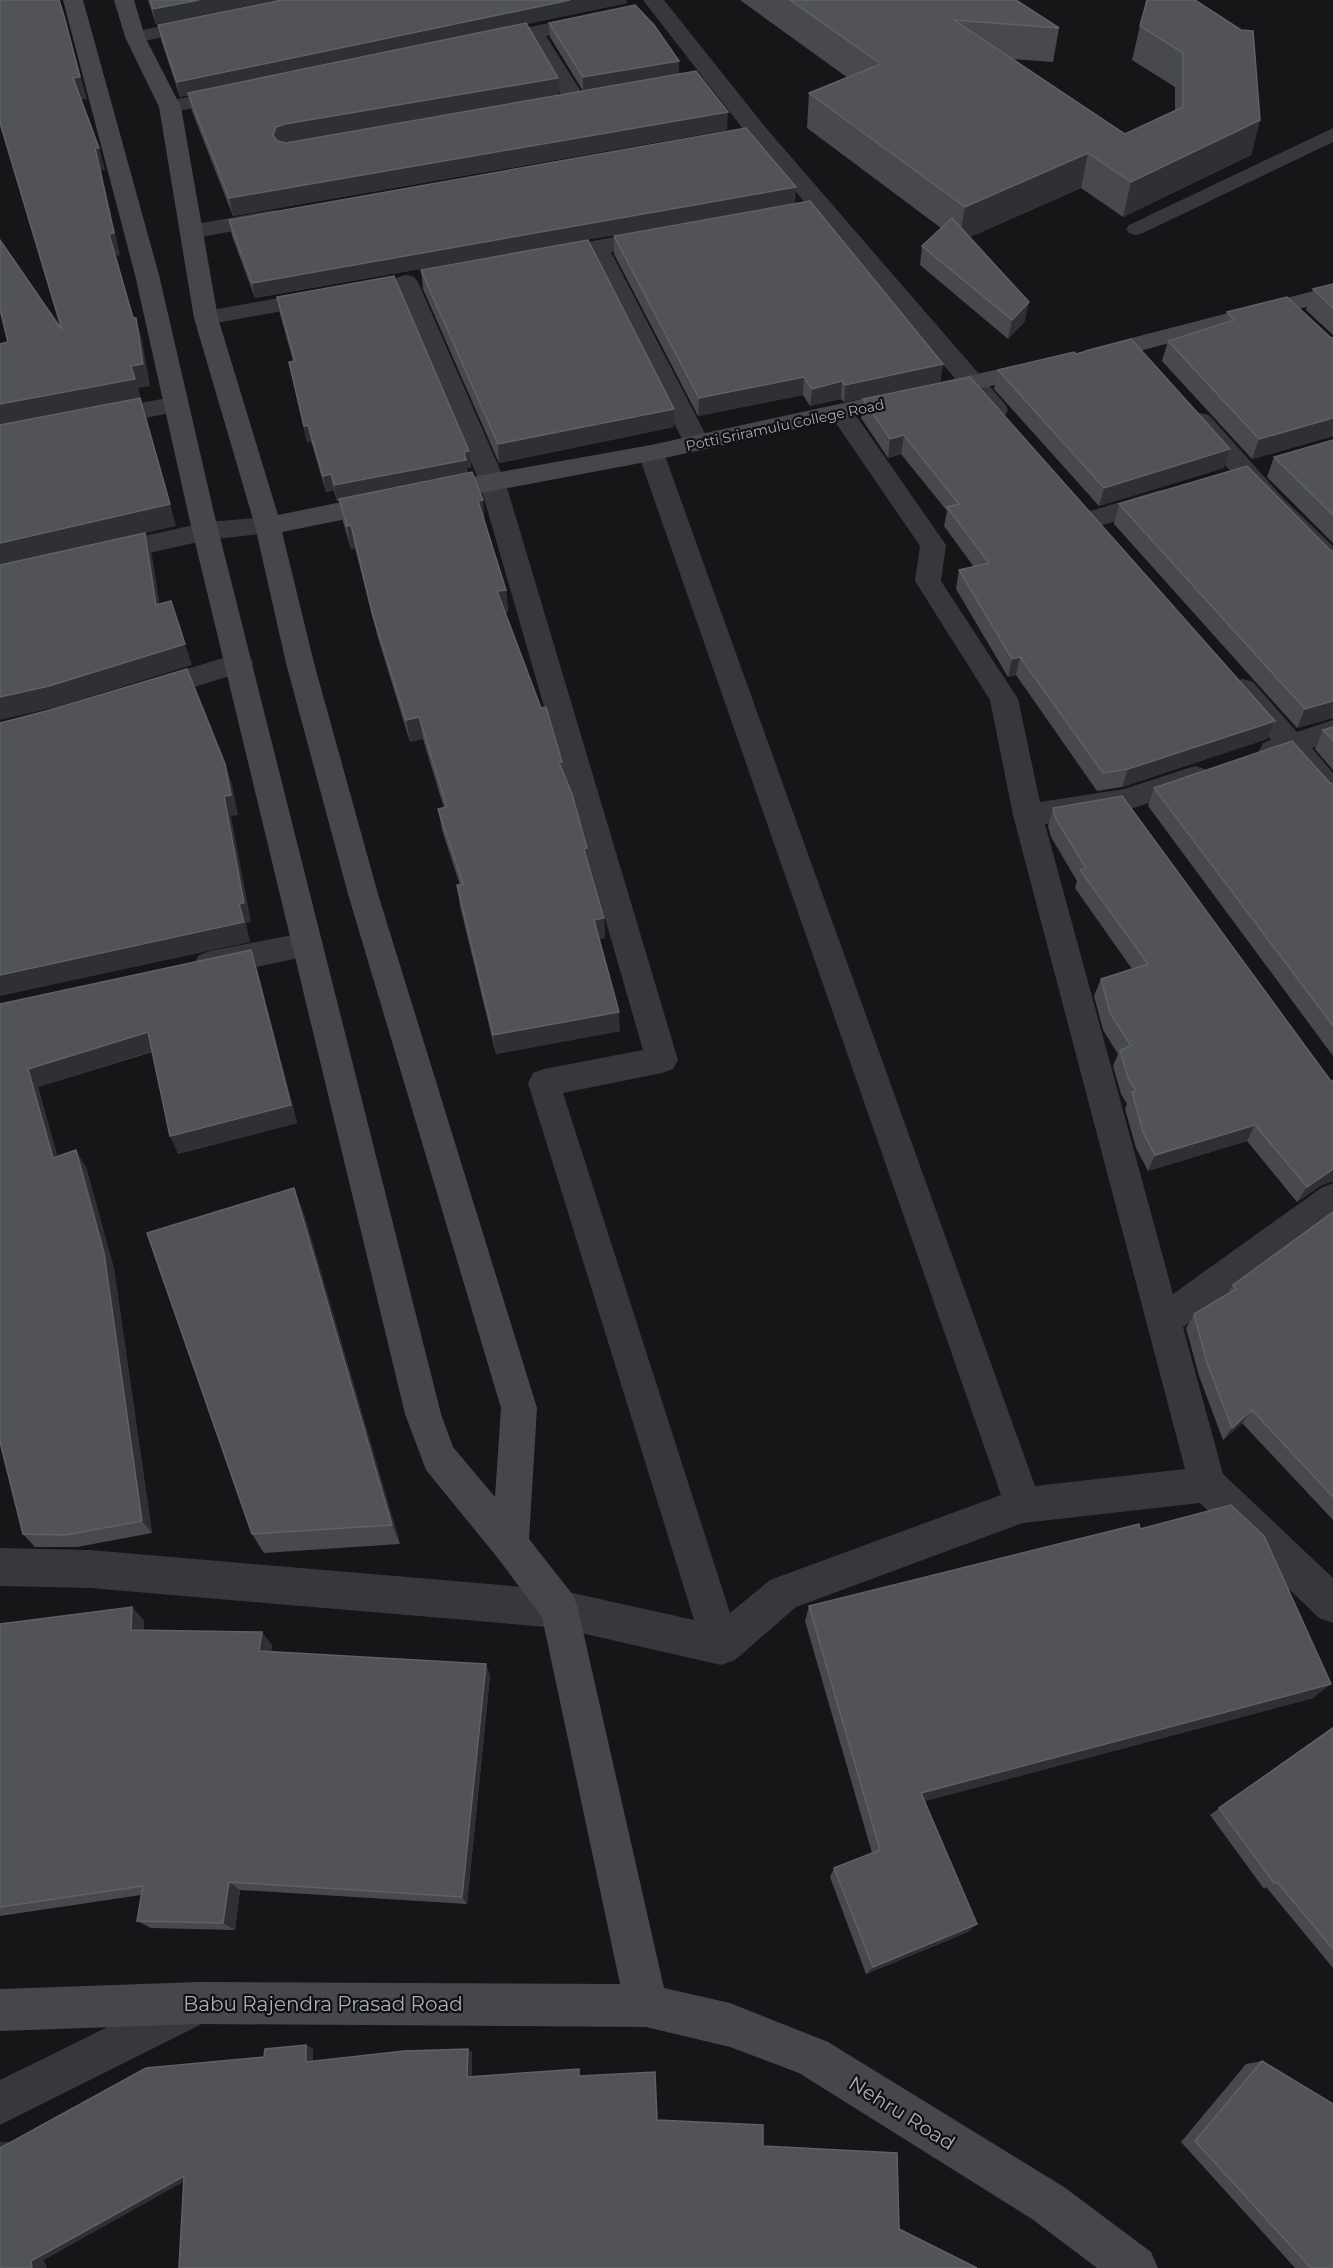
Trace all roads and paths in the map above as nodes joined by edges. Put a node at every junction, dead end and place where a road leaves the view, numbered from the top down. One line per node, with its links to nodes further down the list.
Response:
1 (72, 0): 26 (street)
2 (124, 0): 7 (street)
3 (649, 5): 25 (street)
4 (613, 15): 6 (street)
5 (226, 19): 7 (street)
6 (534, 32): 8 (street); 11 (street)
7 (135, 37): 13 (street)
8 (466, 46)
9 (249, 91): 13 (street)
10 (598, 97): 11 (street)
11 (576, 101): 12 (street)
12 (553, 105)
13 (170, 107): 17 (street)
14 (1333, 134): 16 (lane)
15 (297, 213): 17 (street)
16 (1136, 229)
17 (191, 232): 24 (street)
18 (680, 232): 19 (street)
19 (597, 247): 20 (street); 31 (street)
20 (530, 260)
21 (406, 282): 33 (street)
22 (1333, 292): 25 (street, Potti Sriramulu College Road)
23 (348, 293): 24 (street)
24 (206, 318): 36 (street)
25 (974, 384): 28 (street, Potti Sriramulu College Road); 30 (street)
26 (177, 404): 29 (street); 37 (street)
27 (1186, 405): 39 (street)
28 (841, 413): 31 (street, Potti Sriramulu College Road); 47 (street)
29 (71, 424)
30 (1014, 429)
31 (697, 443): 32 (street, Potti Sriramulu College Road)
32 (651, 453): 33 (street, Potti Sriramulu College Road); 54 (street)
33 (492, 481): 36 (street, Potti Sriramulu College Road); 59 (street)
34 (1181, 492): 35 (street)
35 (1093, 519)
36 (268, 526): 37 (street); 55 (street)
37 (207, 531): 38 (street); 40 (street)
38 (80, 560)
39 (1333, 562)
40 (239, 663): 42 (street); 49 (street)
41 (1230, 674): 44 (street)
42 (126, 698)
43 (1333, 729): 44 (street)
44 (1291, 745): 45 (street); 46 (street)
45 (1333, 792)
46 (1124, 800): 47 (street); 48 (street)
47 (1028, 815): 52 (street)
48 (1145, 828)
49 (308, 944): 50 (street); 55 (street)
50 (183, 970)
51 (1333, 1198): 52 (street)
52 (1162, 1322): 53 (street)
53 (1207, 1484): 54 (street); 57 (street)
54 (1023, 1505): 59 (street)
55 (510, 1544): 58 (street)
56 (0, 1567): 58 (street)
57 (1333, 1604)
58 (559, 1609): 59 (street); 61 (street)
59 (721, 1646)
60 (199, 2003): 61 (street, Babu Rajendra Prasad Road); 62 (street, Babu Rajendra Prasad Road); 63 (street)
61 (646, 2006): 64 (street, Nehru Road)
62 (0, 2010)
63 (0, 2103)
64 (1135, 2268)

